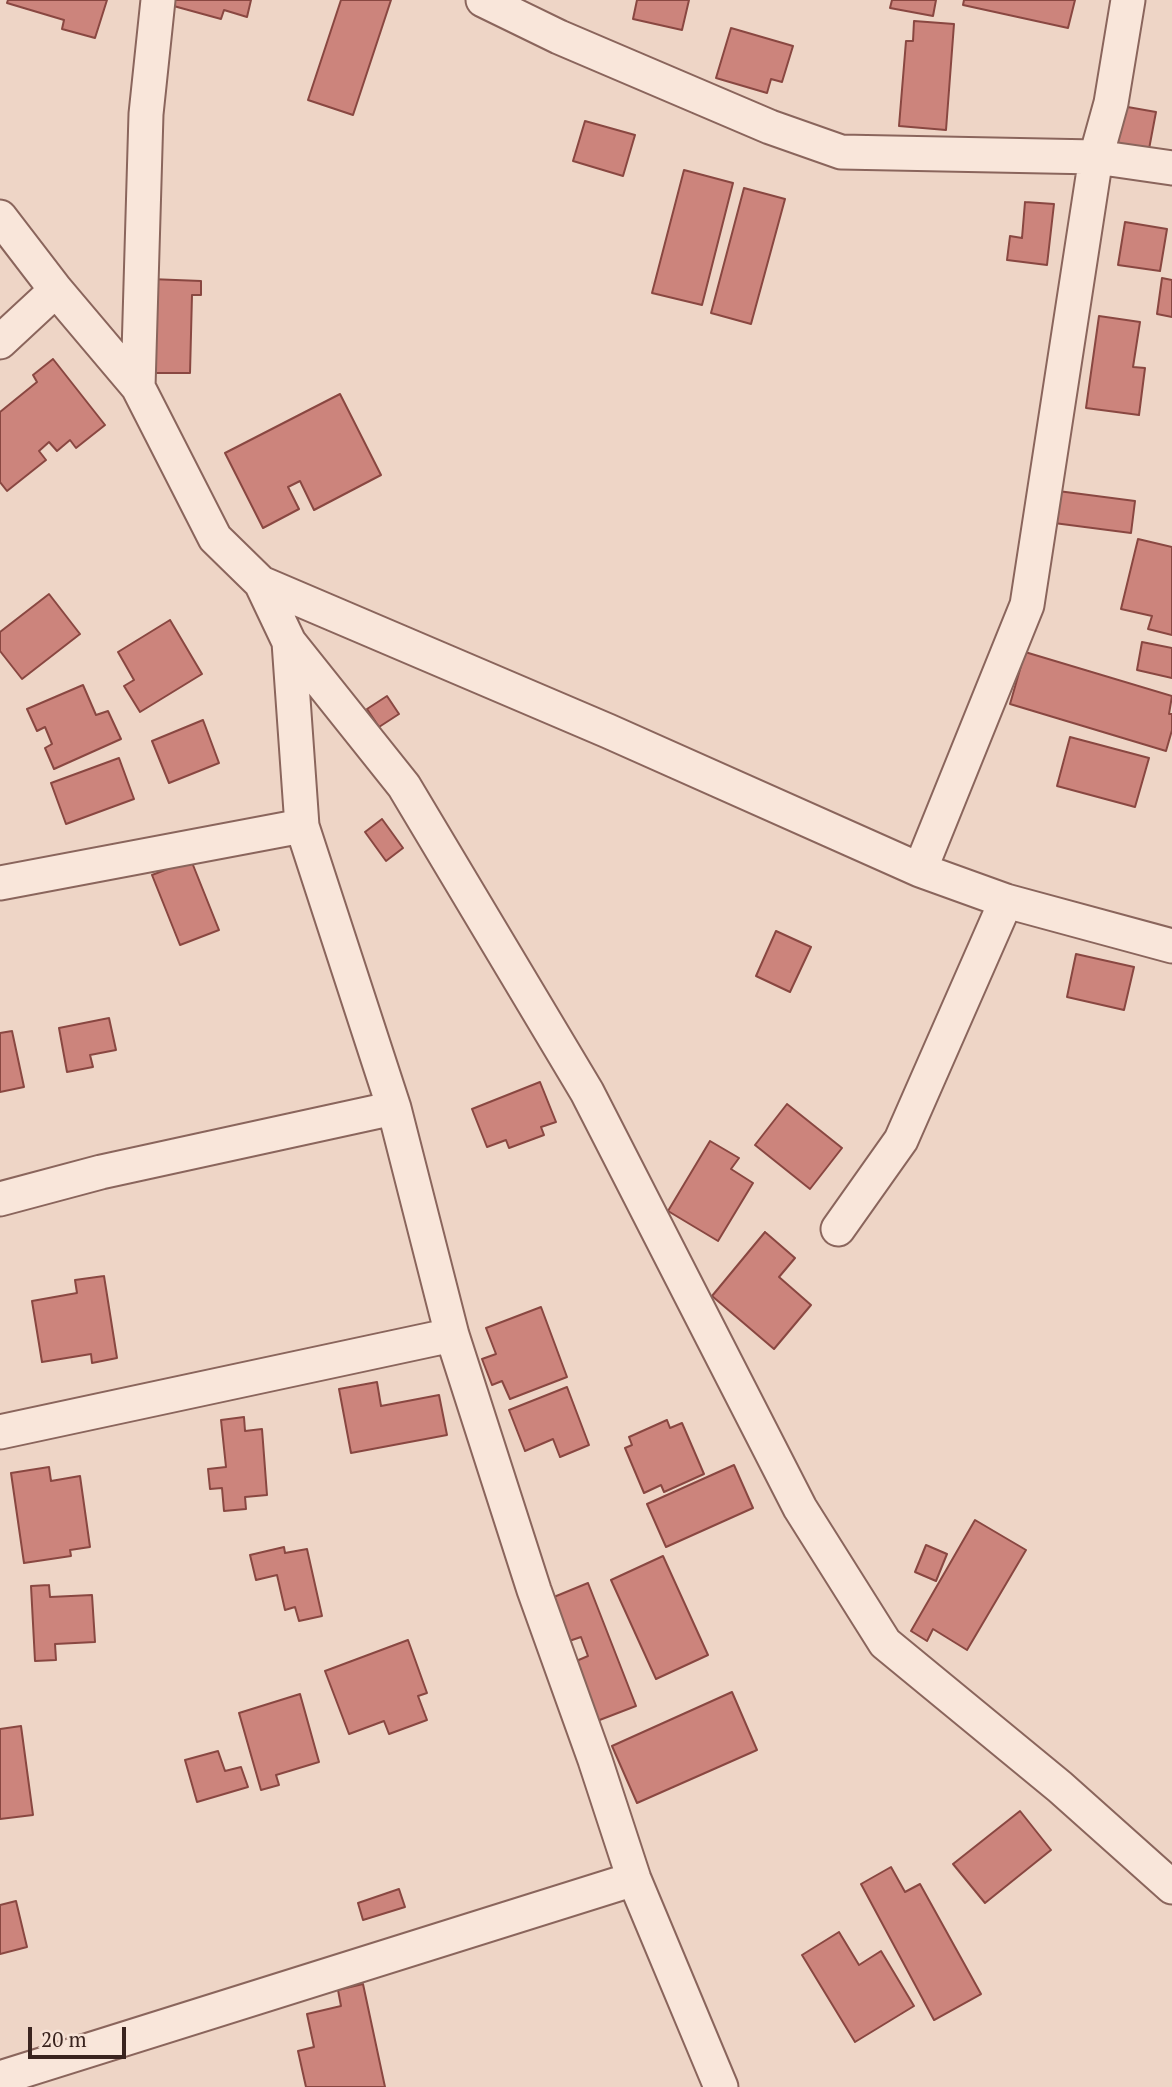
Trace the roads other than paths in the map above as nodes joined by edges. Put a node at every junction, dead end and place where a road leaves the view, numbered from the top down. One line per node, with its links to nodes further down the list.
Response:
1 (158, 0): 9 (street)
2 (483, 0): 4 (street)
3 (1128, 0): 4 (street)
4 (1096, 157): 5 (street); 13 (street)
5 (1172, 169)
6 (0, 217): 7 (street)
7 (56, 290): 8 (street); 9 (street)
8 (0, 342)
9 (138, 387): 10 (street)
10 (261, 583): 11 (street); 13 (street)
11 (289, 642): 12 (street); 23 (street)
12 (302, 826): 14 (street); 17 (street)
13 (920, 870): 15 (street)
14 (0, 883)
15 (1006, 901): 16 (street); 19 (street)
16 (1172, 946)
17 (394, 1108): 18 (street); 20 (street)
18 (0, 1199)
19 (838, 1229)
20 (452, 1335): 21 (street); 22 (street)
21 (0, 1432)
22 (634, 1879): 24 (street); 25 (street)
23 (1172, 1887)
24 (0, 2078)
25 (721, 2087)

